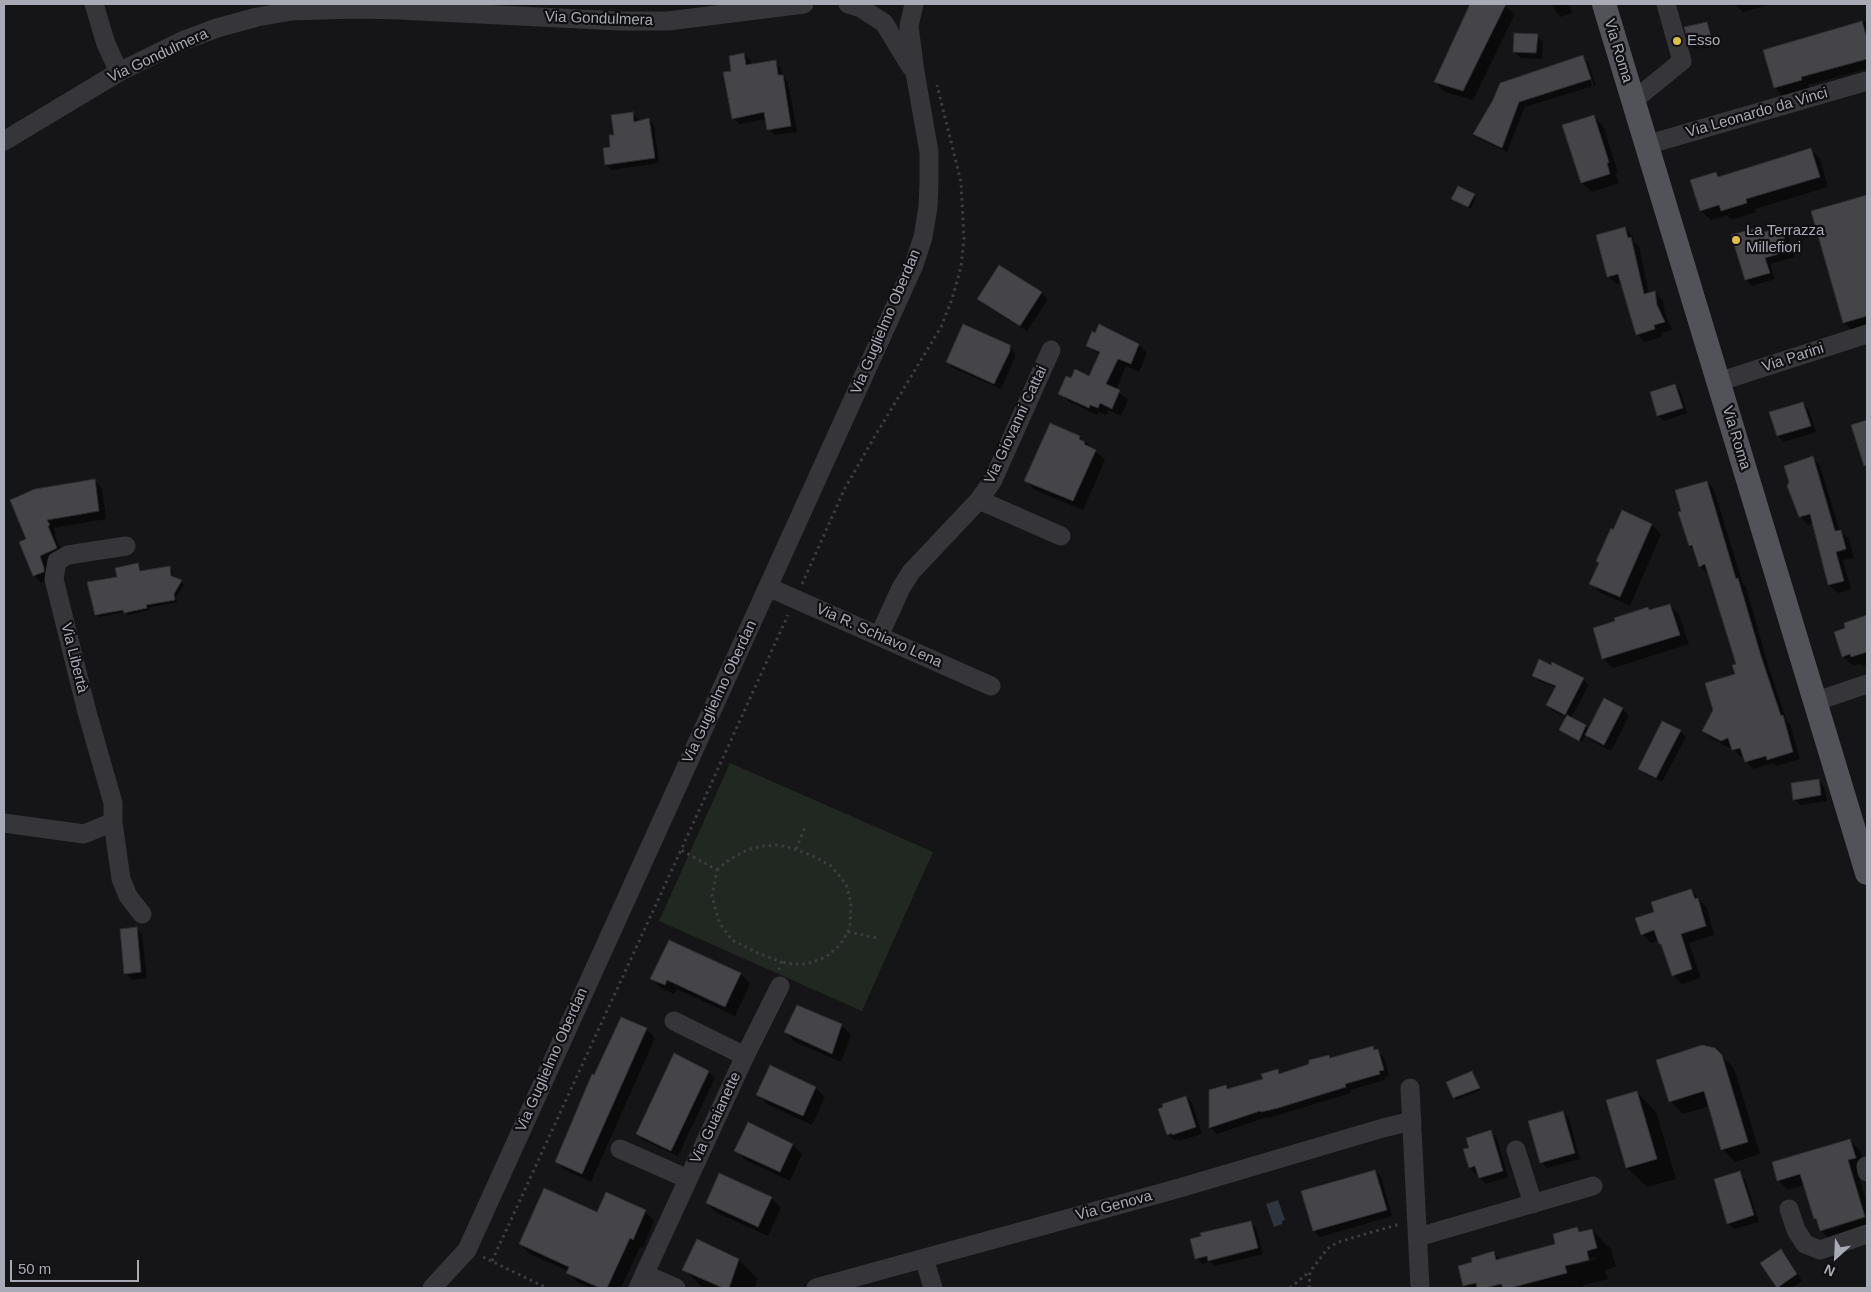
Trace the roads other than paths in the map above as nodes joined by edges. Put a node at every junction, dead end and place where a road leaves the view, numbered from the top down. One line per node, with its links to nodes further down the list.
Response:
1 (94, 4): 8 (street)
2 (804, 4): 8 (street, Via Gondulmera)
3 (848, 4): 7 (street, Via Guglielmo Oberdan)
4 (1604, 4): 11 (main road, Via Roma)
5 (1666, 4): 11 (street)
6 (909, 10): 9 (street, Via Guglielmo Oberdan)
7 (878, 11): 9 (street, Via Guglielmo Oberdan)
8 (119, 72): 12 (street, Via Gondulmera)
9 (915, 72): 20 (street, Via Guglielmo Oberdan)
10 (1867, 81): 13 (street, Via Leonardo da Vinci)
11 (1633, 100): 13 (main road, Via Roma)
12 (4, 141)
13 (1646, 145): 16 (main road, Via Roma)
14 (1867, 334): 16 (street, Via Parini)
15 (1050, 350): 17 (street, Via Giovanni Cattai)
16 (1718, 382): 24 (main road, Via Roma)
17 (980, 500): 18 (street, Via Giovanni Cattai); 21 (street, Via Giovanni Cattai)
18 (1061, 536)
19 (126, 546): 25 (street, Via Libertà)
20 (768, 587): 21 (street, Via R. Schiavo Lena); 44 (street, Via Guglielmo Oberdan)
21 (879, 636): 23 (street, Via R. Schiavo Lena)
22 (1867, 684): 24 (street)
23 (990, 686)
24 (1814, 702): 27 (main road, Via Roma)
25 (113, 822): 26 (street); 28 (street, Via Libertà)
26 (4, 823)
27 (1867, 873)
28 (142, 914)
29 (780, 986): 31 (street, Via Guaianette)
30 (674, 1021): 31 (street, Via Guaianette)
31 (745, 1056): 36 (street, Via Guaianette)
32 (1410, 1088): 33 (street)
33 (1412, 1122): 40 (street); 42 (street, Via Genova)
34 (620, 1149): 36 (street, Via Guaianette)
35 (1516, 1150): 38 (street)
36 (688, 1179): 43 (street, Via Guaianette)
37 (1593, 1186): 38 (street)
38 (1532, 1204): 40 (street)
39 (1789, 1209): 41 (street)
40 (1418, 1228): 48 (street)
41 (1867, 1234)
42 (924, 1258): 46 (street, Via Genova); 47 (street)
43 (641, 1281): 45 (street)
44 (432, 1288)
45 (676, 1288)
46 (816, 1288)
47 (933, 1288)
48 (1420, 1288)

